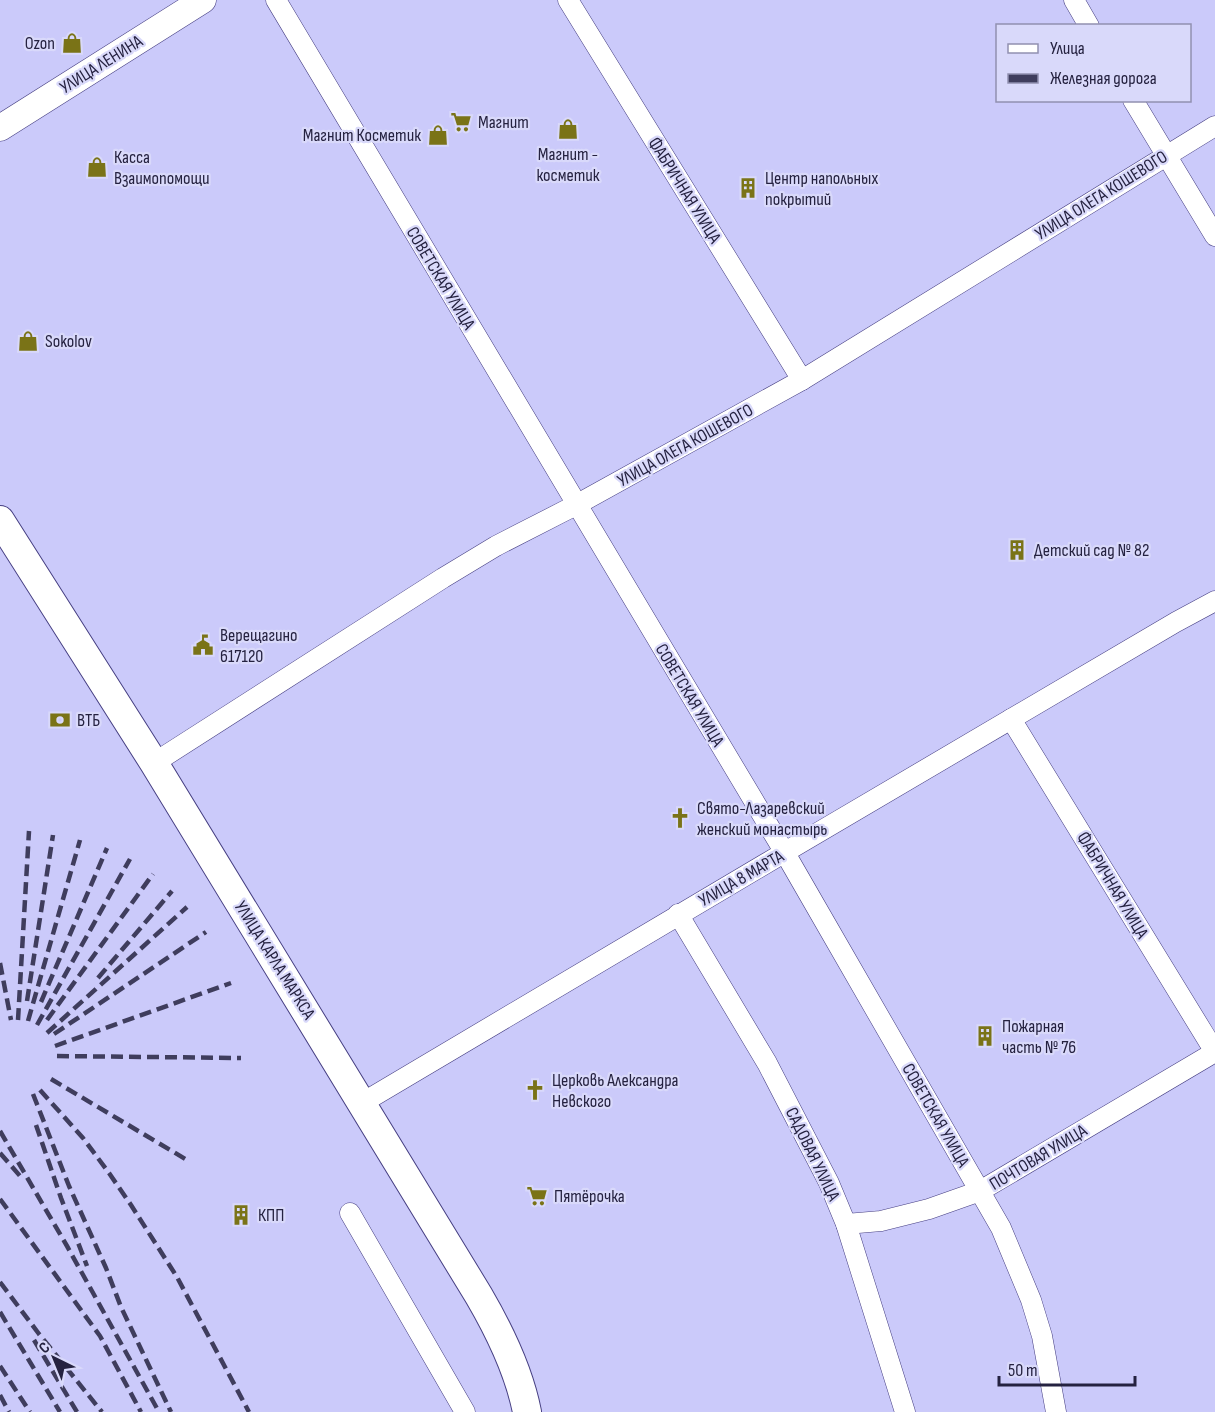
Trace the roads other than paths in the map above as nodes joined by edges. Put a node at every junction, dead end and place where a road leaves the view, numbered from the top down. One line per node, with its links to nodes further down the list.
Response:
1 (203, 0): 8 (street, УЛИЦА ЛЕНИНА)
2 (276, 0): 12 (street, СОВЕТСКАЯ УЛИЦА)
3 (568, 0): 11 (street, ФАБРИЧНАЯ УЛИЦА)
4 (1074, 0): 5 (street)
5 (1088, 24)
6 (1134, 102): 9 (street)
7 (1215, 126): 9 (street, УЛИЦА ОЛЕГА КОШЕВОГО)
8 (0, 128)
9 (1165, 156): 10 (street); 11 (street, УЛИЦА ОЛЕГА КОШЕВОГО)
10 (1215, 236)
11 (802, 380): 12 (street, УЛИЦА ОЛЕГА КОШЕВОГО)
12 (576, 506): 16 (street, УЛИЦА ОЛЕГА КОШЕВОГО); 17 (street, СОВЕТСКАЯ УЛИЦА)
13 (0, 520): 16 (main road, УЛИЦА КАРЛА МАРКСА)
14 (1215, 601): 15 (street, УЛИЦА 8 МАРТА)
15 (1011, 719): 17 (street, УЛИЦА 8 МАРТА); 19 (street, ФАБРИЧНАЯ УЛИЦА)
16 (154, 763): 20 (main road, УЛИЦА КАРЛА МАРКСА)
17 (784, 853): 18 (street, УЛИЦА 8 МАРТА); 21 (street, СОВЕТСКАЯ УЛИЦА)
18 (678, 914): 20 (street, УЛИЦА 8 МАРТА); 23 (street, САДОВАЯ УЛИЦА)
19 (1215, 1052): 21 (street, ПОЧТОВАЯ УЛИЦА)
20 (362, 1103): 25 (main road, УЛИЦА КАРЛА МАРКСА)
21 (980, 1191): 23 (street, ПОЧТОВАЯ УЛИЦА); 27 (street, СОВЕТСКАЯ УЛИЦА)
22 (350, 1213): 24 (street)
23 (846, 1224): 26 (street, САДОВАЯ УЛИЦА)
24 (465, 1412)
25 (526, 1412)
26 (905, 1412)
27 (1056, 1412)

